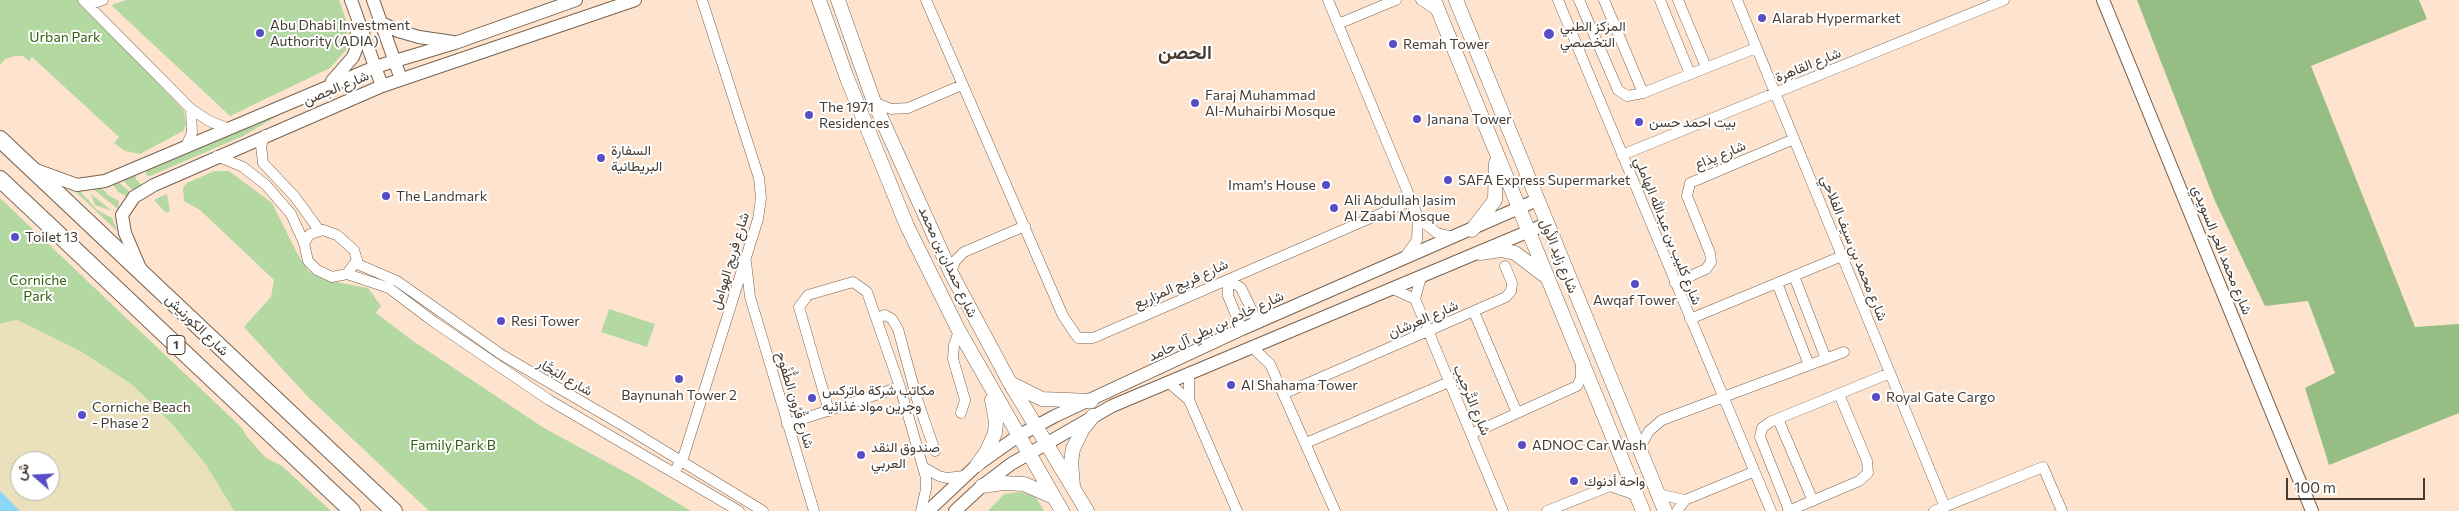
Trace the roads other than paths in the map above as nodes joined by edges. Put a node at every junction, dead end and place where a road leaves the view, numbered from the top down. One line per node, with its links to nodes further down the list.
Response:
1 (103, 0): 22 (street)
2 (351, 0): 24 (street)
3 (373, 0): 25 (street)
4 (576, 0): 27 (street, شارع الحِصن)
5 (635, 0): 33 (street, شارع الحِصن)
6 (820, 0): 87 (main road, شارع حمدان بن محمد)
7 (838, 0): 39 (main road, شارع حمدان بن محمد)
8 (926, 0): 34 (street, شارع فريج المزاريع)
9 (1328, 0): 26 (street)
10 (1396, 0): 26 (street)
11 (1421, 0): 23 (street)
12 (1456, 0): 53 (main road, شارع زايد الأول)
13 (1558, 0): 47 (street, شارع كليب بن عبدالله الهاملي)
14 (1579, 0): 38 (street)
15 (1604, 0): 38 (street)
16 (1660, 0): 32 (street)
17 (1678, 0): 31 (street)
18 (1737, 0): 28 (street, شارع محمد بن سيف الفلاحي)
19 (2004, 0): 37 (street, شارع القاهِرة)
20 (2103, 0): 161 (street, شارع محمد الحر السويدي)
21 (701, 1): 66 (street, شارع فريج الهوامل)
22 (86, 3): 40 (street)
23 (1436, 5): 46 (main road, شارع زايد الأول)
24 (357, 18): 30 (street); 36 (street)
25 (380, 22): 27 (street); 29 (street)
26 (1338, 24): 54 (street)
27 (455, 43): 29 (street, شارع الحِصن)
28 (1756, 48): 31 (street); 37 (street, شارع محمد بن سيف الفلاحي)
29 (394, 60): 30 (street, شارع الحِصن); 33 (street)
30 (375, 67): 35 (street); 36 (street, شارع الحِصن)
31 (1706, 68): 32 (street)
32 (1690, 74): 38 (street)
33 (401, 79): 35 (street, شارع الحِصن)
34 (962, 85): 39 (street); 58 (street, شارع فريج المزاريع)
35 (382, 86): 42 (street, شارع الحِصن)
36 (323, 89): 41 (street, شارع الحِصن)
37 (1775, 93): 44 (street, شارع محمد بن سيف الفلاحي); 47 (street, شارع القاهِرة)
38 (1641, 94)
39 (874, 102): 72 (main road, شارع حمدان بن محمد)
40 (191, 109): 41 (street); 45 (street)
41 (229, 129): 45 (street, شارع الحِصن)
42 (265, 135): 48 (street, شارع الحِصن); 59 (street)
43 (0, 139): 50 (highway, شارع الكورنيش / 1)
44 (1794, 139): 65 (street, شارع محمد بن سيف الفلاحي); 77 (street, شارع يِذاع)
45 (185, 148): 49 (street, شارع الحِصن)
46 (1496, 152): 55 (main road, شارع زايد الأول); 60 (main road)
47 (1622, 155): 77 (street, شارع كليب بن عبدالله الهاملي)
48 (216, 156): 52 (street, شارع الحِصن); 63 (street)
49 (146, 164): 50 (street, شارع الحِصن); 52 (street)
50 (30, 167): 70 (highway, شارع الكورنيش / 1)
51 (0, 179): 141 (highway, شارع الكورنيش / 1)
52 (154, 184): 70 (street, شارع الحِصن)
53 (1537, 200): 55 (street, شارع خادم بن بطي آل حامد); 57 (main road, شارع زايد الأول)
54 (1410, 201): 56 (street); 58 (street, شارع فريج المزاريع)
55 (1518, 208): 60 (street, شارع خادم بن بطي آل حامد); 61 (main road, شارع زايد الأول)
56 (1418, 217): 62 (street); 67 (street)
57 (1546, 224): 61 (street); 123 (main road, شارع زايد الأول)
58 (1026, 226): 72 (street)
59 (319, 230): 63 (street); 68 (street)
60 (1472, 230): 62 (street, شارع خادم بن بطي آل حامد)
61 (1528, 232): 64 (street); 75 (main road, شارع زايد الأول)
62 (1454, 237): 67 (street, شارع خادم بن بطي آل حامد)
63 (304, 243): 71 (street)
64 (1480, 253): 74 (street); 75 (main road)
65 (1842, 256): 73 (street); 97 (street, شارع محمد بن سيف الفلاحي)
66 (745, 258): 79 (street, شارع فريج الهوامل); 80 (street, شارع قُرُون الطُّفُوح)
67 (1404, 258): 85 (street, شارع خادم بن بطي آل حامد)
68 (356, 263): 71 (street); 102 (street, شارع البَحَّار)
69 (1505, 266): 82 (street)
70 (142, 271): 142 (highway, شارع الكورنيش / 1)
71 (347, 274): 106 (street, شارع البَحَّار)
72 (951, 274): 100 (main road, شارع حمدان بن محمد)
73 (1794, 276): 76 (street); 92 (street)
74 (1421, 277): 78 (street); 81 (street)
75 (1548, 280): 93 (main road, شارع زايد الأول)
76 (1777, 283): 84 (street); 95 (street)
77 (1675, 284): 84 (street, شارع كليب بن عبدالله الهاملي)
78 (1393, 289): 81 (street); 89 (street)
79 (735, 290): 80 (street); 126 (street, شارع فريج الهوامل)
80 (750, 297): 117 (street, شارع قُرُون الطُّفُوح)
81 (1415, 299): 88 (street, شارع التَّرحِيب)
82 (1474, 312): 88 (street, شارع العِرشان); 113 (street, شارع العِرشان)
83 (876, 318): 103 (street); 108 (street); 111 (street)
84 (1690, 319): 107 (street, شارع كليب بن عبدالله الهاملي)
85 (1258, 323): 86 (street, شارع خادم بن بطي آل حامد); 86 (street)
86 (1242, 329): 109 (street, شارع خادم بن بطي آل حامد)
87 (958, 331): 101 (main road, شارع حمدان بن محمد); 112 (street)
88 (1429, 332): 99 (street, شارع التَّرحِيب); 104 (street, شارع العِرشان)
89 (1271, 339): 90 (street); 94 (street)
90 (1252, 347): 94 (street); 96 (street)
91 (1844, 352): 92 (street)
92 (1826, 358): 95 (street)
93 (1581, 363): 113 (street); 134 (main road, شارع زايد الأول)
94 (1270, 364): 104 (street)
95 (1809, 365): 107 (street)
96 (1189, 373): 98 (street); 110 (street)
97 (1890, 373): 105 (street); 139 (street, شارع محمد بن سيف الفلاحي)
98 (1168, 382): 110 (street); 115 (street)
99 (1449, 382): 119 (street, شارع التَّرحِيب); 121 (street)
100 (1010, 383): 109 (main road); 118 (main road, شارع حمدان بن محمد)
101 (988, 384): 120 (main road, شارع حمدان بن محمد); 127 (main road)
102 (552, 387): 106 (street); 126 (street, شارع البَحَّار)
103 (900, 387): 111 (street); 114 (street)
104 (1283, 394): 121 (street)
105 (1840, 394): 116 (street); 138 (street)
106 (542, 396): 129 (street, شارع البَحَّار)
107 (1722, 397): 123 (street); 130 (street, شارع كليب بن عبدالله الهاملي)
108 (917, 399): 114 (street); 124 (street)
109 (1091, 400): 118 (street, شارع خادم بن بطي آل حامد)
110 (1189, 400): 151 (street)
111 (828, 411): 117 (street)
112 (961, 413)
113 (1517, 413): 119 (street)
114 (908, 416): 128 (street)
115 (1093, 416): 122 (street); 133 (main road)
116 (1778, 419): 138 (street); 158 (street)
117 (787, 424): 145 (street, شارع قُرُون الطُّفُوح)
118 (1036, 426): 120 (street, شارع خادم بن بطي آل حامد); 122 (main road, شارع حمدان بن محمد)
119 (1471, 434): 153 (street, شارع التَّرحِيب)
120 (1018, 436): 125 (main road, شارع حمدان بن محمد); 127 (street, شارع خادم بن بطي آل حامد)
121 (1306, 443): 152 (street)
122 (1046, 444): 125 (street); 133 (main road, شارع حمدان بن محمد)
123 (1640, 449): 135 (main road, شارع زايد الأول)
124 (935, 451)
125 (1029, 453): 132 (street); 136 (main road, شارع حمدان بن محمد)
126 (677, 458): 129 (street, شارع فريج الهوامل); 144 (street, شارع البَحَّار)
127 (977, 465): 131 (street, شارع خادم بن بطي آل حامد)
128 (924, 467): 131 (street); 146 (street)
129 (670, 471): 143 (street, شارع البَحَّار)
130 (1753, 472): 137 (street); 157 (street, شارع كليب بن عبدالله الهاملي)
131 (964, 476): 147 (street, شارع خادم بن بطي آل حامد)
132 (982, 486): 136 (main road); 148 (street)
133 (1074, 490): 150 (main road, شارع حمدان بن محمد)
134 (1636, 494): 140 (street); 154 (main road, شارع زايد الأول)
135 (1658, 494): 137 (street); 155 (main road, شارع زايد الأول)
136 (1054, 497): 149 (main road, شارع حمدان بن محمد)
137 (1685, 500): 156 (street)
138 (1813, 501): 158 (street)
139 (1945, 507): 159 (street); 160 (street)
140 (1553, 510)
141 (352, 511)
142 (394, 511)
143 (739, 511)
144 (763, 511)
145 (814, 511)
146 (921, 511)
147 (928, 511)
148 (955, 511)
149 (1062, 511)
150 (1087, 511)
151 (1237, 511)
152 (1335, 511)
153 (1503, 511)
154 (1643, 511)
155 (1665, 511)
156 (1677, 511)
157 (1770, 511)
158 (1789, 511)
159 (1934, 511)
160 (2062, 511)
161 (2312, 511)

